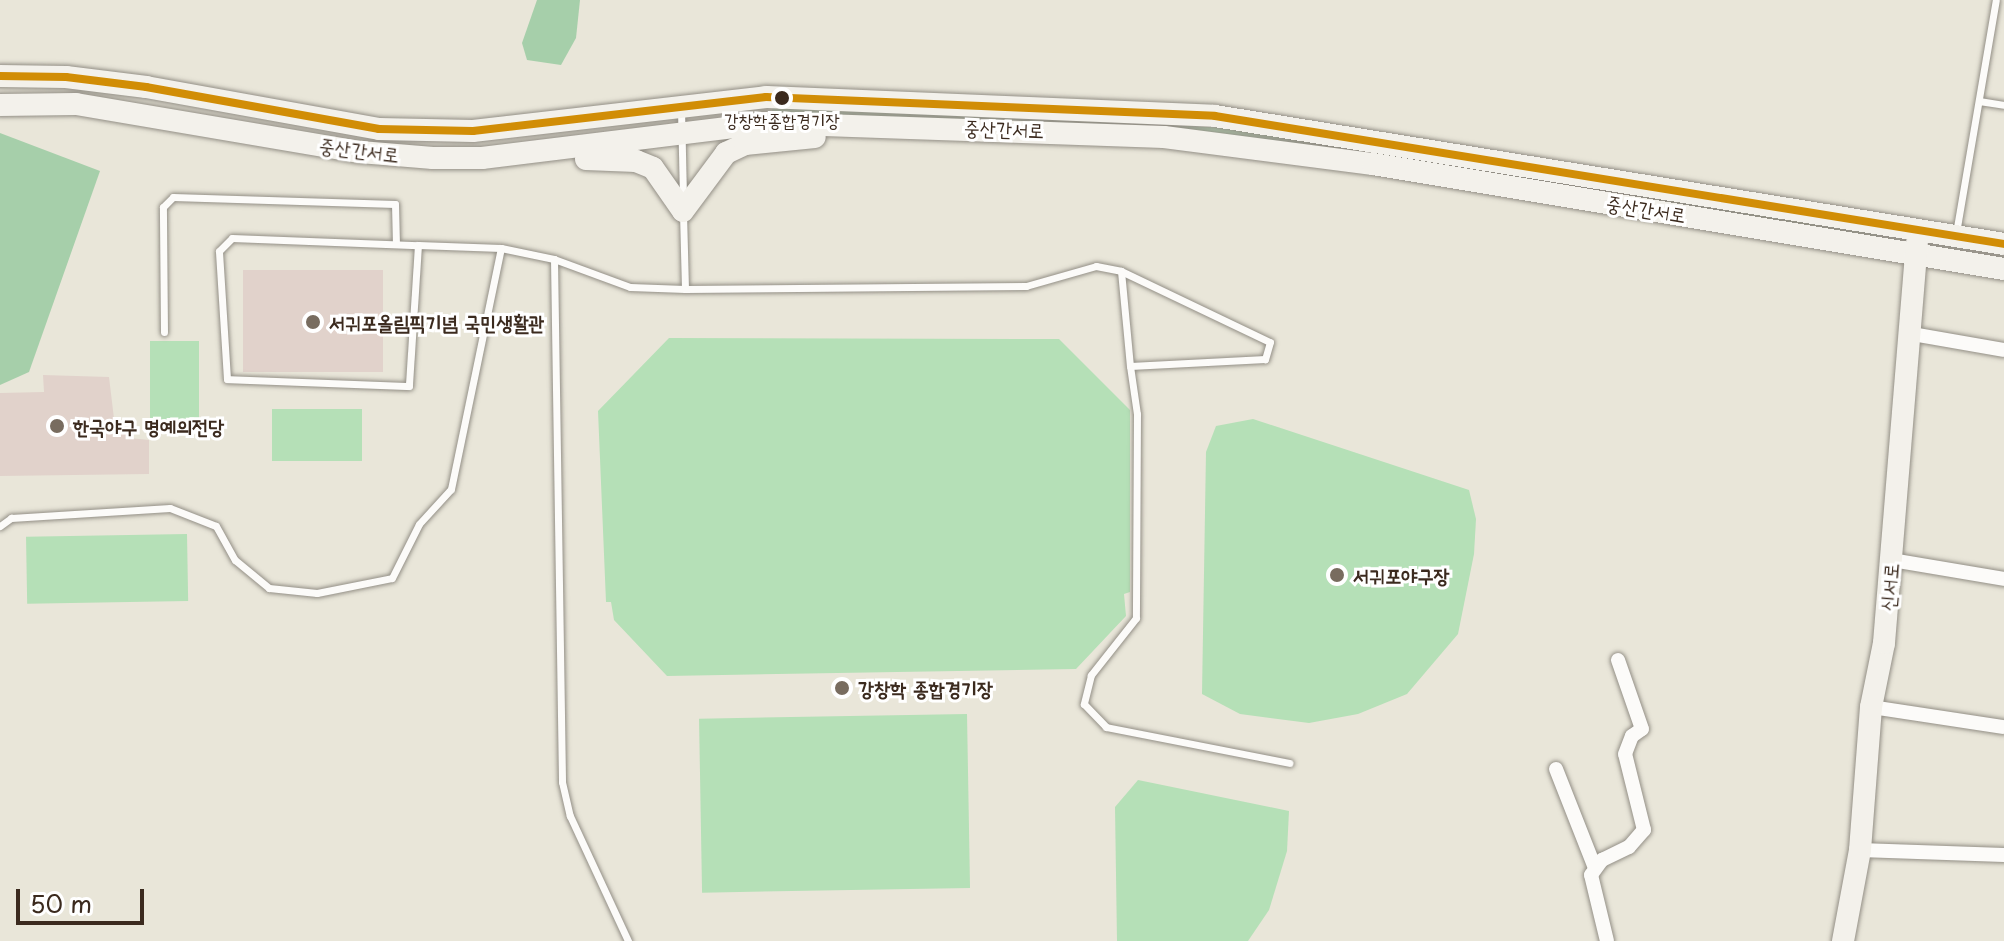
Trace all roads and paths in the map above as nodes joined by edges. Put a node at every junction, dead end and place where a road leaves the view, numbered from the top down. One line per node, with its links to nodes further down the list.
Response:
1 (1996, 0): 3 (lane)
2 (0, 76): 6 (main road, 중산간서로)
3 (1979, 101): 5 (lane); 12 (lane)
4 (0, 105): 9 (main road, 중산간서로)
5 (2004, 105)
6 (681, 107): 8 (lane); 11 (main road, 중산간서로)
7 (880, 127): 8 (main road, 중산간서로); 10 (main road); 17 (main road, 중산간서로)
8 (681, 135): 9 (main road, 중산간서로); 10 (lane)
9 (482, 158): 10 (main road)
10 (683, 211): 21 (lane)
11 (1919, 230): 12 (main road, 중산간서로); 17 (main road, 신서로)
12 (1955, 235): 14 (main road, 중산간서로)
13 (396, 244): 15 (lane); 15 (lane); 22 (lane)
14 (2004, 244)
15 (418, 245): 16 (lane)
16 (501, 248): 18 (lane); 26 (lane)
17 (1916, 255): 19 (main road, 중산간서로); 23 (main road, 신서로)
18 (554, 259): 21 (lane); 37 (lane)
19 (2004, 269)
20 (1121, 271): 21 (lane); 25 (lane); 25 (lane)
21 (685, 289)
22 (164, 332)
23 (1907, 333): 24 (street); 27 (main road, 신서로)
24 (2004, 350)
25 (1130, 366): 32 (lane)
26 (0, 526)
27 (1892, 560): 28 (street); 30 (main road, 신서로)
28 (2004, 579)
29 (1618, 660): 36 (street)
30 (1871, 707): 31 (street); 34 (main road, 신서로)
31 (2004, 727)
32 (1290, 763)
33 (1556, 769): 36 (street)
34 (1860, 850): 35 (street); 39 (main road, 신서로)
35 (2004, 855)
36 (1595, 868): 38 (street)
37 (628, 941)
38 (1607, 941)
39 (1843, 941)

